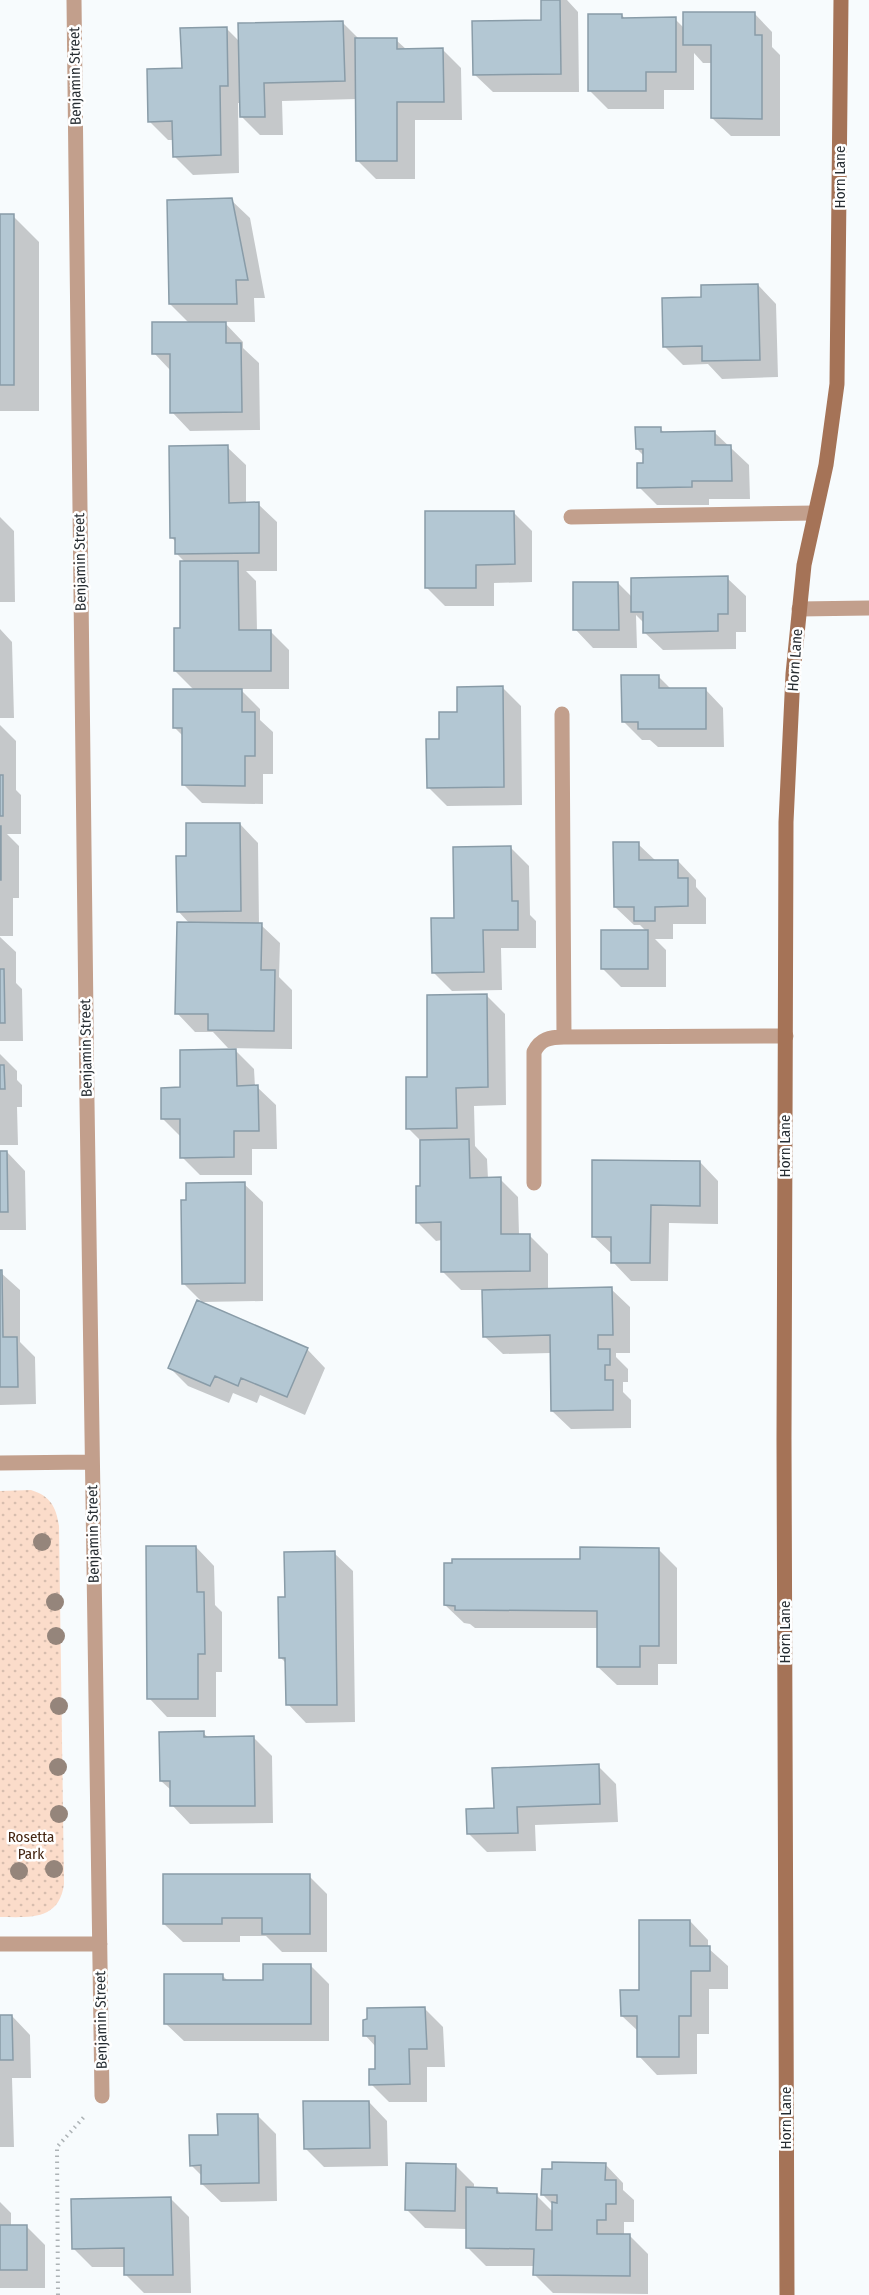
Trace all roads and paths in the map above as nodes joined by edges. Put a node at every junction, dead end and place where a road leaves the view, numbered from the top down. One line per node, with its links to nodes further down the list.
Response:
1 (74, 0): 11 (street, Benjamin Street)
2 (841, 0): 3 (street, Horn Lane)
3 (815, 513): 4 (street); 6 (street, Horn Lane)
4 (571, 517)
5 (869, 608): 6 (street)
6 (798, 609): 8 (street, Horn Lane)
7 (562, 714): 9 (street)
8 (786, 1035): 9 (street); 17 (street, Horn Lane)
9 (564, 1037): 10 (street)
10 (534, 1183)
11 (92, 1462): 12 (street); 14 (street, Benjamin Street)
12 (0, 1463)
13 (0, 1944): 14 (street)
14 (100, 1944): 15 (street, Benjamin Street)
15 (102, 2096): 16 (path)
16 (58, 2295)
17 (787, 2295)

